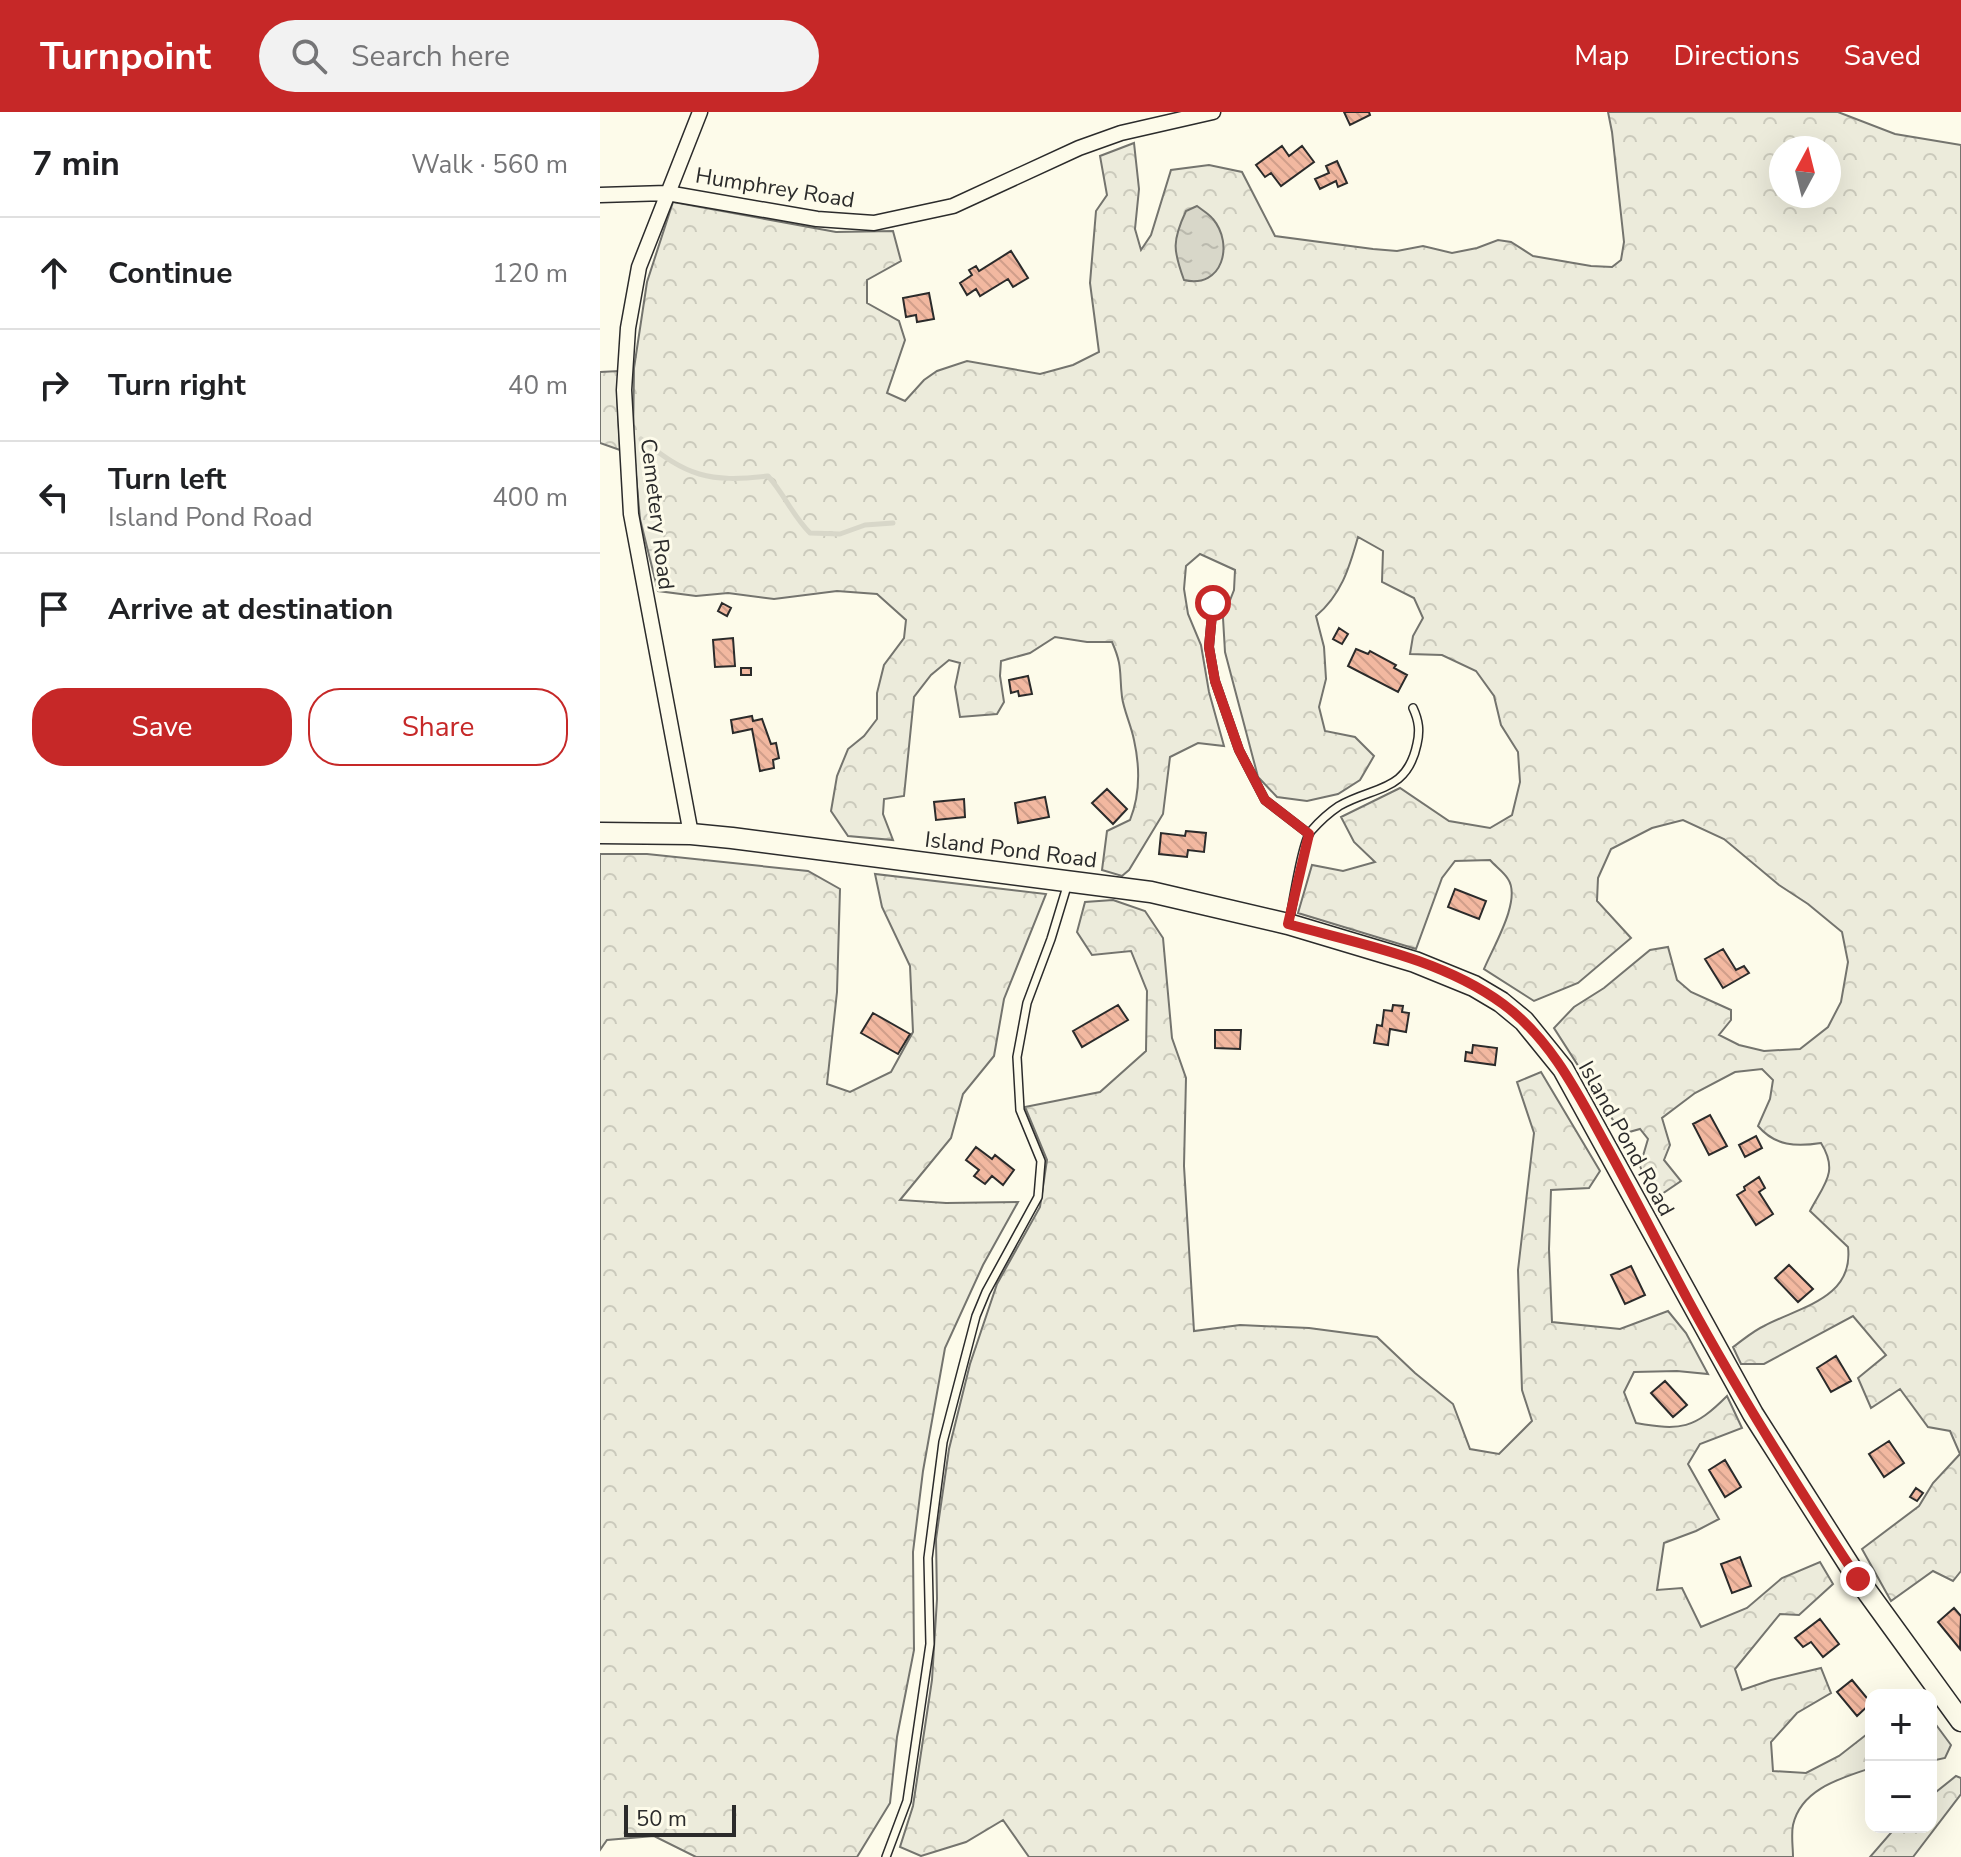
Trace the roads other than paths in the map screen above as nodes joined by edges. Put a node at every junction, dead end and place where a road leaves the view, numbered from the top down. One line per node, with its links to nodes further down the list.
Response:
1 (700, 112): 3 (street, Cemetery Road)
2 (1213, 112): 3 (street, Humphrey Road)
3 (667, 193): 4 (street, Humphrey Road); 8 (street, Cemetery Road)
4 (600, 195)
5 (1213, 603): 9 (lane)
6 (1413, 708): 9 (lane)
7 (600, 833): 8 (street, Island Pond Road)
8 (691, 834): 10 (street, Island Pond Road)
9 (1309, 834): 11 (lane)
10 (1069, 880): 11 (street, Island Pond Road); 13 (lane)
11 (1288, 924): 12 (street, Island Pond Road)
12 (1961, 1721)
13 (886, 1857)

